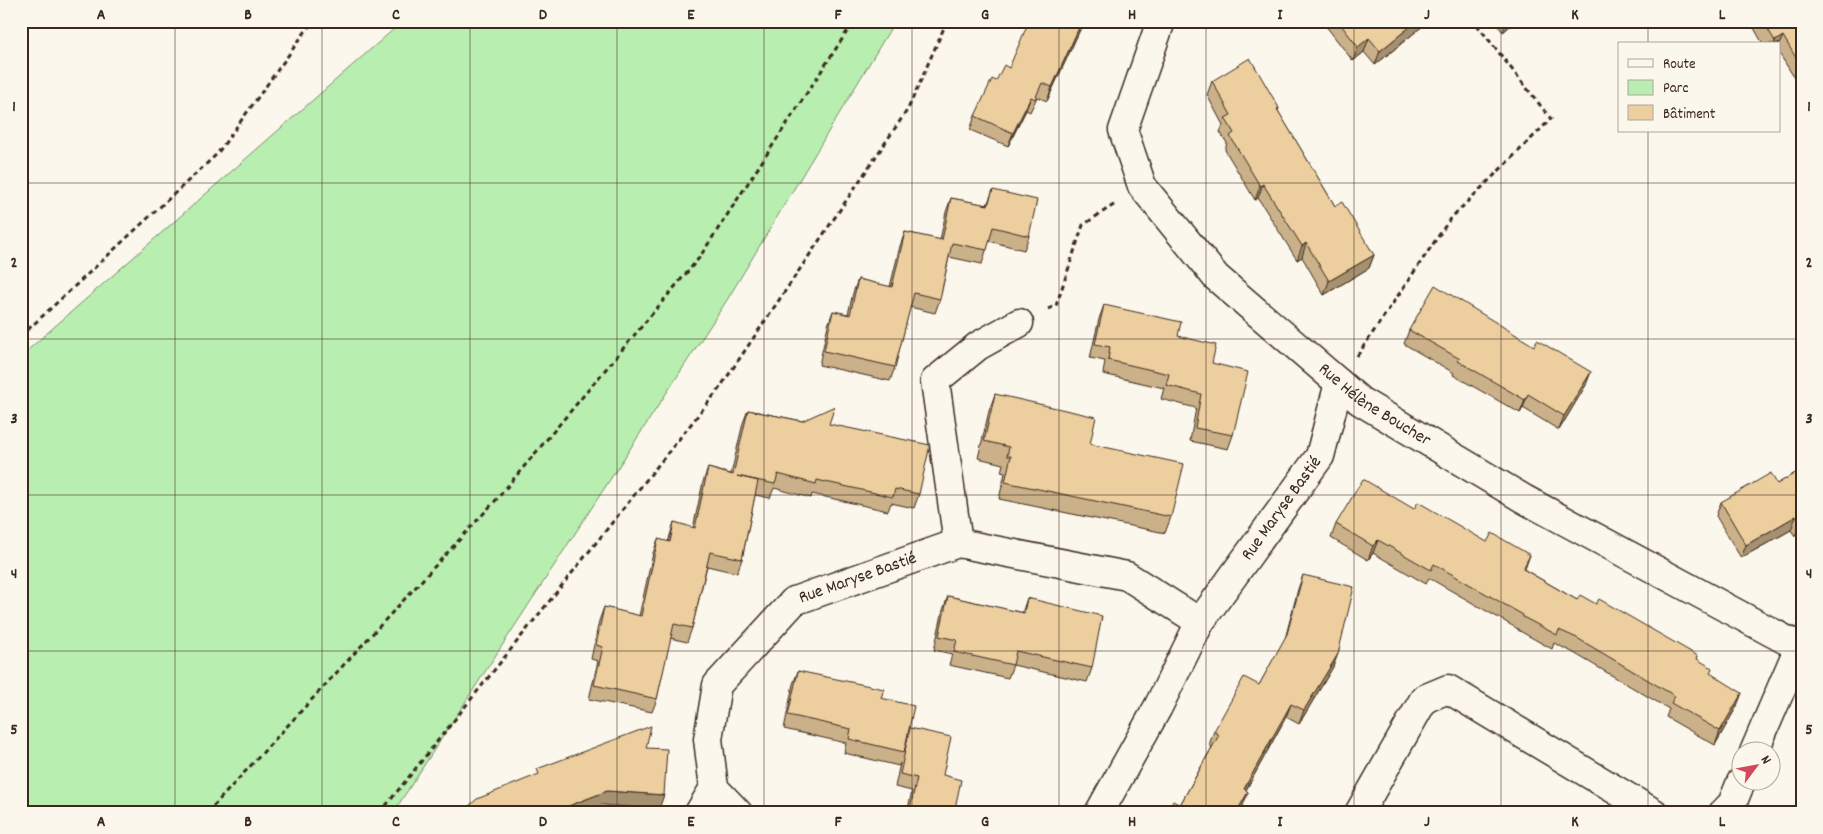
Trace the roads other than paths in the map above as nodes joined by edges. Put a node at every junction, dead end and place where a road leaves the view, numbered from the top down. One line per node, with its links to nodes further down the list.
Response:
1 (1161, 21): 3 (street, Rue Hélène Boucher)
2 (1019, 323): 4 (street)
3 (1339, 383): 5 (street, Rue Maryse Bastié); 6 (street, Rue Hélène Boucher)
4 (958, 543): 5 (street); 8 (street, Rue Maryse Bastié)
5 (1200, 622): 12 (street, Rue Maryse Bastié)
6 (1801, 645): 7 (street)
7 (1758, 742)
8 (714, 788): 10 (street); 11 (street)
9 (1737, 792): 15 (street)
10 (699, 813)
11 (738, 813)
12 (1099, 813)
13 (1359, 813): 14 (street)
14 (1654, 813)
15 (1723, 813)

